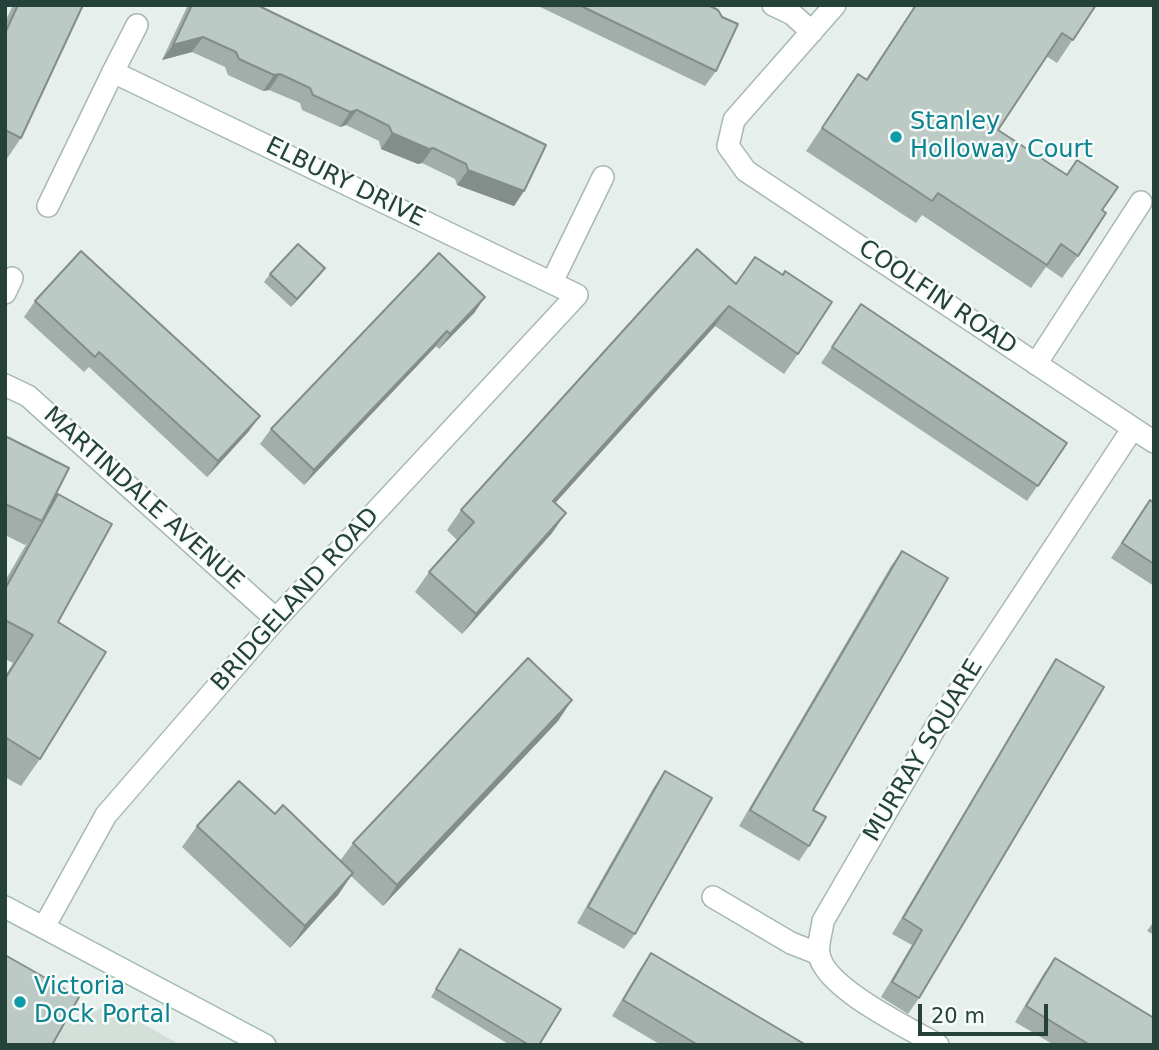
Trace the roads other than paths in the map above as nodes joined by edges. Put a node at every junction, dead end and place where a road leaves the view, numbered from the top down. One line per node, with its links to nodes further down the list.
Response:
1 (773, 5): 4 (street)
2 (835, 5): 4 (street)
3 (137, 24): 5 (street)
4 (812, 32): 11 (street, COOLFIN ROAD)
5 (113, 72): 8 (street); 9 (street, ELBURY DRIVE)
6 (603, 177): 9 (street)
7 (1141, 202): 11 (street)
8 (48, 206)
9 (552, 282): 10 (street, ELBURY DRIVE)
10 (577, 295): 15 (street, BRIDGELAND ROAD)
11 (1036, 364): 13 (street, COOLFIN ROAD)
12 (5, 385): 15 (street, MARTINDALE AVENUE)
13 (1133, 428): 14 (street, COOLFIN ROAD); 19 (street, MURRAY SQUARE)
14 (1154, 442)
15 (276, 619): 18 (street, BRIDGELAND ROAD)
16 (713, 897): 19 (street)
17 (5, 906): 18 (street)
18 (44, 927): 20 (street)
19 (818, 954): 21 (street)
20 (265, 1045)
21 (938, 1045)

